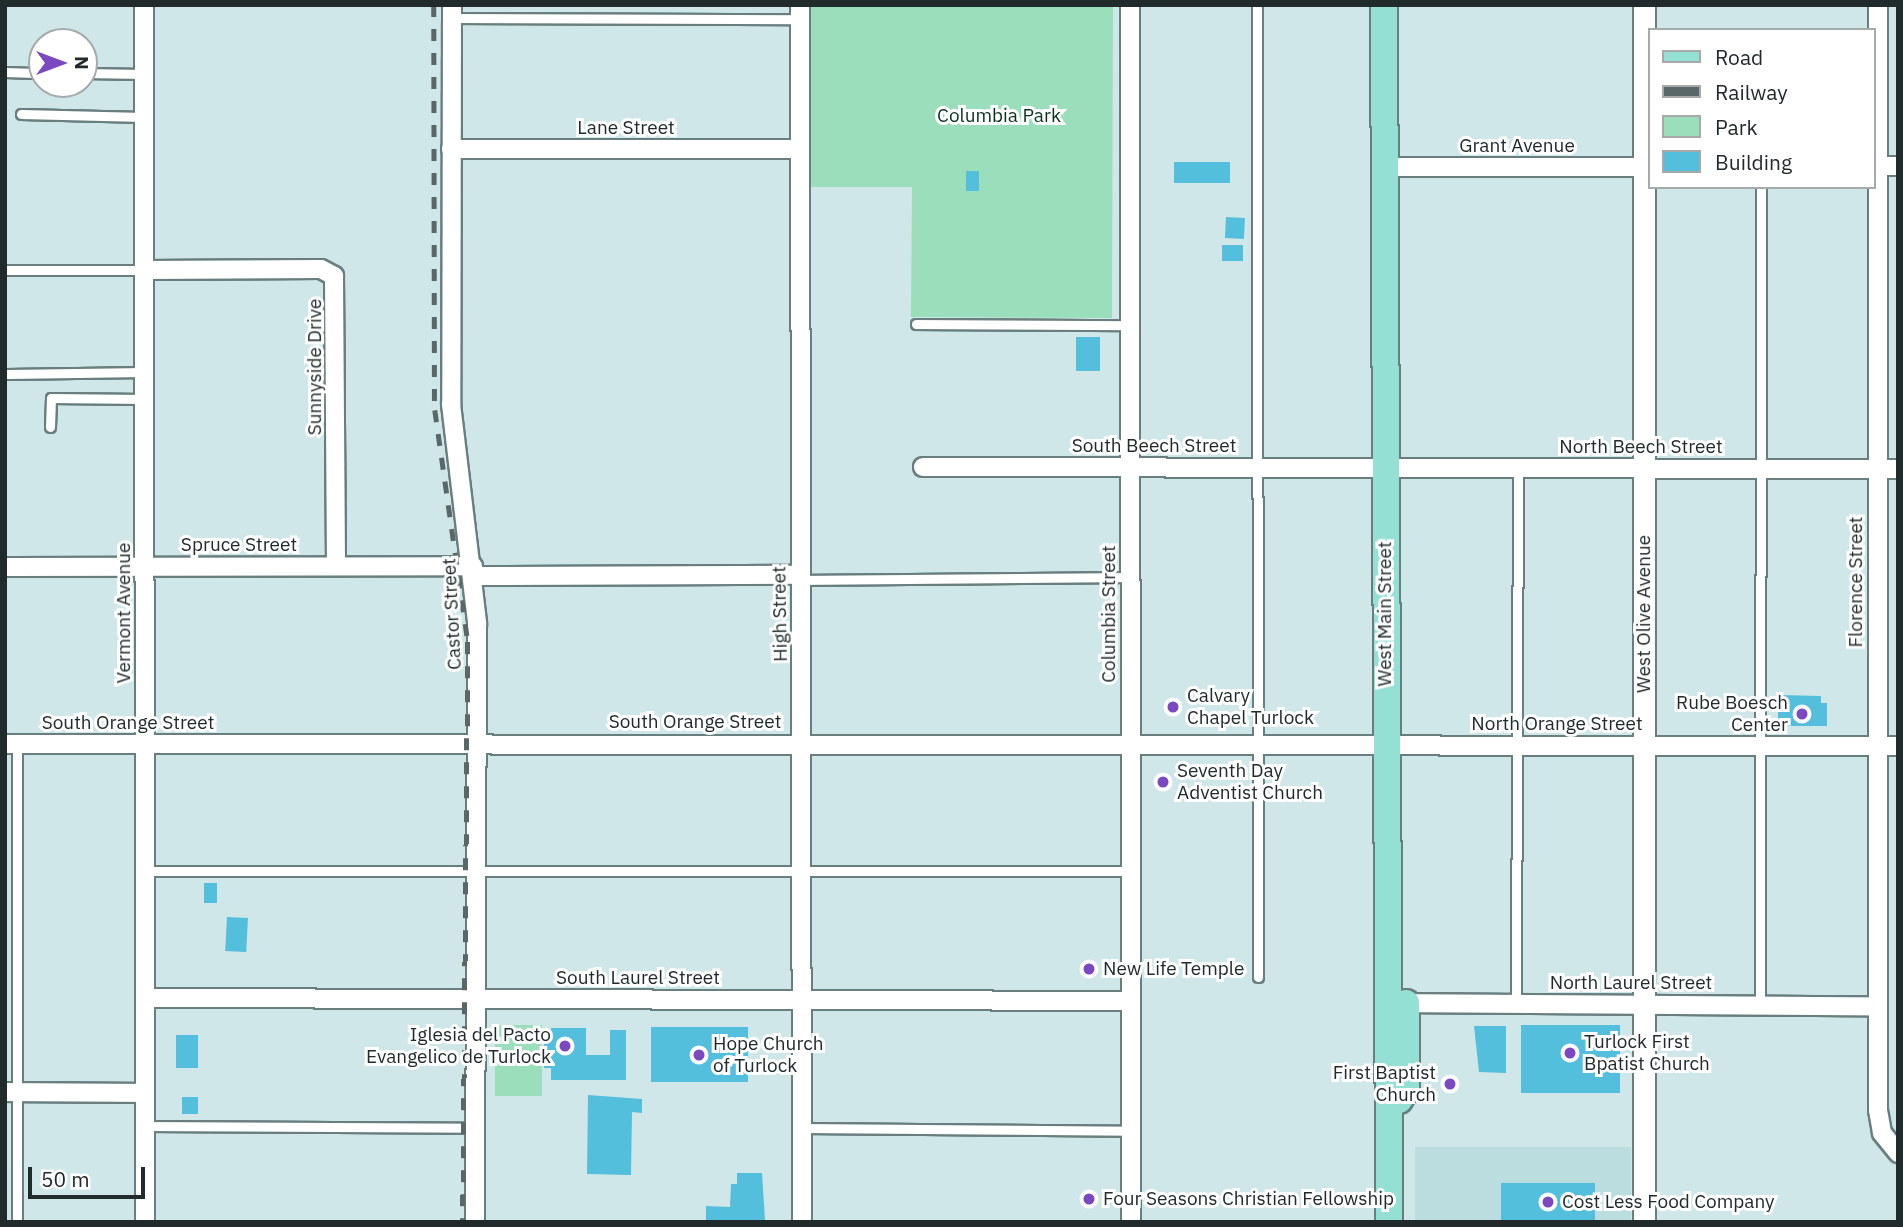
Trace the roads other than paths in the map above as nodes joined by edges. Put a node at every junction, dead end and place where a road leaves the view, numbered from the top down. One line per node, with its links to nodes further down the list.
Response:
1 (144, 5): 12 (street, Vermont Avenue)
2 (1130, 5): 25 (street, Columbia Street)
3 (1257, 5): 32 (lane)
4 (1384, 5): 19 (main road, West Main Street)
5 (1644, 5): 20 (street, West Olive Avenue)
6 (1878, 5): 17 (street, Florence Street)
7 (452, 11): 8 (lane); 15 (street, Castor Street)
8 (800, 12): 16 (street, High Street)
9 (5, 72): 10 (lane)
10 (28, 73)
11 (98, 73): 12 (lane)
12 (144, 74): 14 (street, Vermont Avenue)
13 (21, 114): 14 (lane)
14 (144, 117): 23 (street, Vermont Avenue)
15 (451, 149): 16 (street, Lane Street); 42 (street, Castor Street)
16 (800, 149): 43 (street, High Street)
17 (1875, 166): 18 (street); 37 (street, Florence Street)
18 (1898, 166)
19 (1385, 167): 20 (street, Grant Avenue); 33 (main road, West Main Street)
20 (1647, 167): 35 (street, West Olive Avenue)
21 (1761, 189): 36 (lane)
22 (5, 270): 23 (lane)
23 (145, 270): 26 (street, Vermont Avenue); 40 (street, Sunnyside Drive)
24 (916, 324): 25 (lane)
25 (1130, 325): 31 (street, Columbia Street)
26 (145, 372): 27 (lane); 28 (street, Vermont Avenue)
27 (6, 374)
28 (145, 399): 29 (lane); 39 (street, Vermont Avenue)
29 (50, 427)
30 (923, 467): 31 (street, South Beech Street)
31 (1130, 467): 32 (street, South Beech Street); 44 (street, Columbia Street)
32 (1258, 467): 33 (street, South Beech Street); 50 (lane)
33 (1384, 467): 34 (street, North Beech Street); 51 (main road, West Main Street)
34 (1518, 468): 35 (street, North Beech Street); 52 (lane)
35 (1644, 468): 36 (street, North Beech Street); 53 (street, West Olive Avenue)
36 (1762, 468): 37 (street, North Beech Street); 54 (lane)
37 (1877, 468): 38 (street, North Beech Street); 55 (street, Florence Street)
38 (1898, 468)
39 (145, 566): 40 (street, Spruce Street); 41 (street, Spruce Street); 48 (street, Vermont Avenue)
40 (336, 566): 42 (street, Spruce Street)
41 (5, 567)
42 (473, 571): 43 (street, Spruce Street); 45 (street, Castor Street)
43 (800, 578): 44 (lane); 46 (street, High Street)
44 (1130, 578): 49 (street, Columbia Street)
45 (476, 743): 46 (street, South Orange Street); 48 (street, South Orange Street); 58 (street, Castor Street)
46 (803, 743): 49 (street, South Orange Street); 59 (street, High Street)
47 (11, 744): 48 (street, South Orange Street); 71 (lane)
48 (145, 744): 57 (street, Vermont Avenue)
49 (1131, 744): 50 (street, South Orange Street); 60 (street, Columbia Street)
50 (1258, 745): 51 (street, South Orange Street); 61 (lane)
51 (1385, 745): 52 (street, North Orange Street); 66 (main road, West Main Street)
52 (1518, 745): 53 (street, North Orange Street); 67 (lane)
53 (1644, 745): 54 (street, North Orange Street); 68 (street, West Olive Avenue)
54 (1762, 746): 55 (street, North Orange Street); 69 (lane)
55 (1877, 746): 56 (street, North Orange Street); 70 (street, Florence Street)
56 (1898, 746)
57 (145, 871): 58 (lane); 62 (street, Vermont Avenue)
58 (476, 871): 59 (lane); 63 (street, Castor Street)
59 (802, 871): 60 (lane); 64 (street, High Street)
60 (1132, 871): 65 (street, Columbia Street)
61 (1258, 977)
62 (145, 998): 63 (street, South Laurel Street); 72 (street, Vermont Avenue)
63 (476, 999): 64 (street, South Laurel Street); 74 (street, Castor Street)
64 (802, 1000): 65 (street, South Laurel Street); 75 (street, High Street)
65 (1131, 1001): 76 (street, Columbia Street)
66 (1395, 1003): 67 (street, North Laurel Street); 83 (main road, West Main Street)
67 (1516, 1003): 68 (street, North Laurel Street)
68 (1644, 1004): 69 (street, North Laurel Street); 84 (street, West Olive Avenue)
69 (1760, 1005): 70 (street, North Laurel Street)
70 (1877, 1006): 77 (street, Florence Street)
71 (11, 1092): 72 (street); 78 (lane)
72 (145, 1093): 73 (street, Vermont Avenue)
73 (145, 1126): 74 (lane); 79 (street, Vermont Avenue)
74 (475, 1128): 80 (street, Castor Street)
75 (802, 1128): 76 (lane); 81 (street, High Street)
76 (1131, 1131): 82 (street, Columbia Street)
77 (1898, 1153)
78 (17, 1222)
79 (145, 1222)
80 (475, 1222)
81 (802, 1222)
82 (1131, 1222)
83 (1389, 1222)
84 (1644, 1222)

